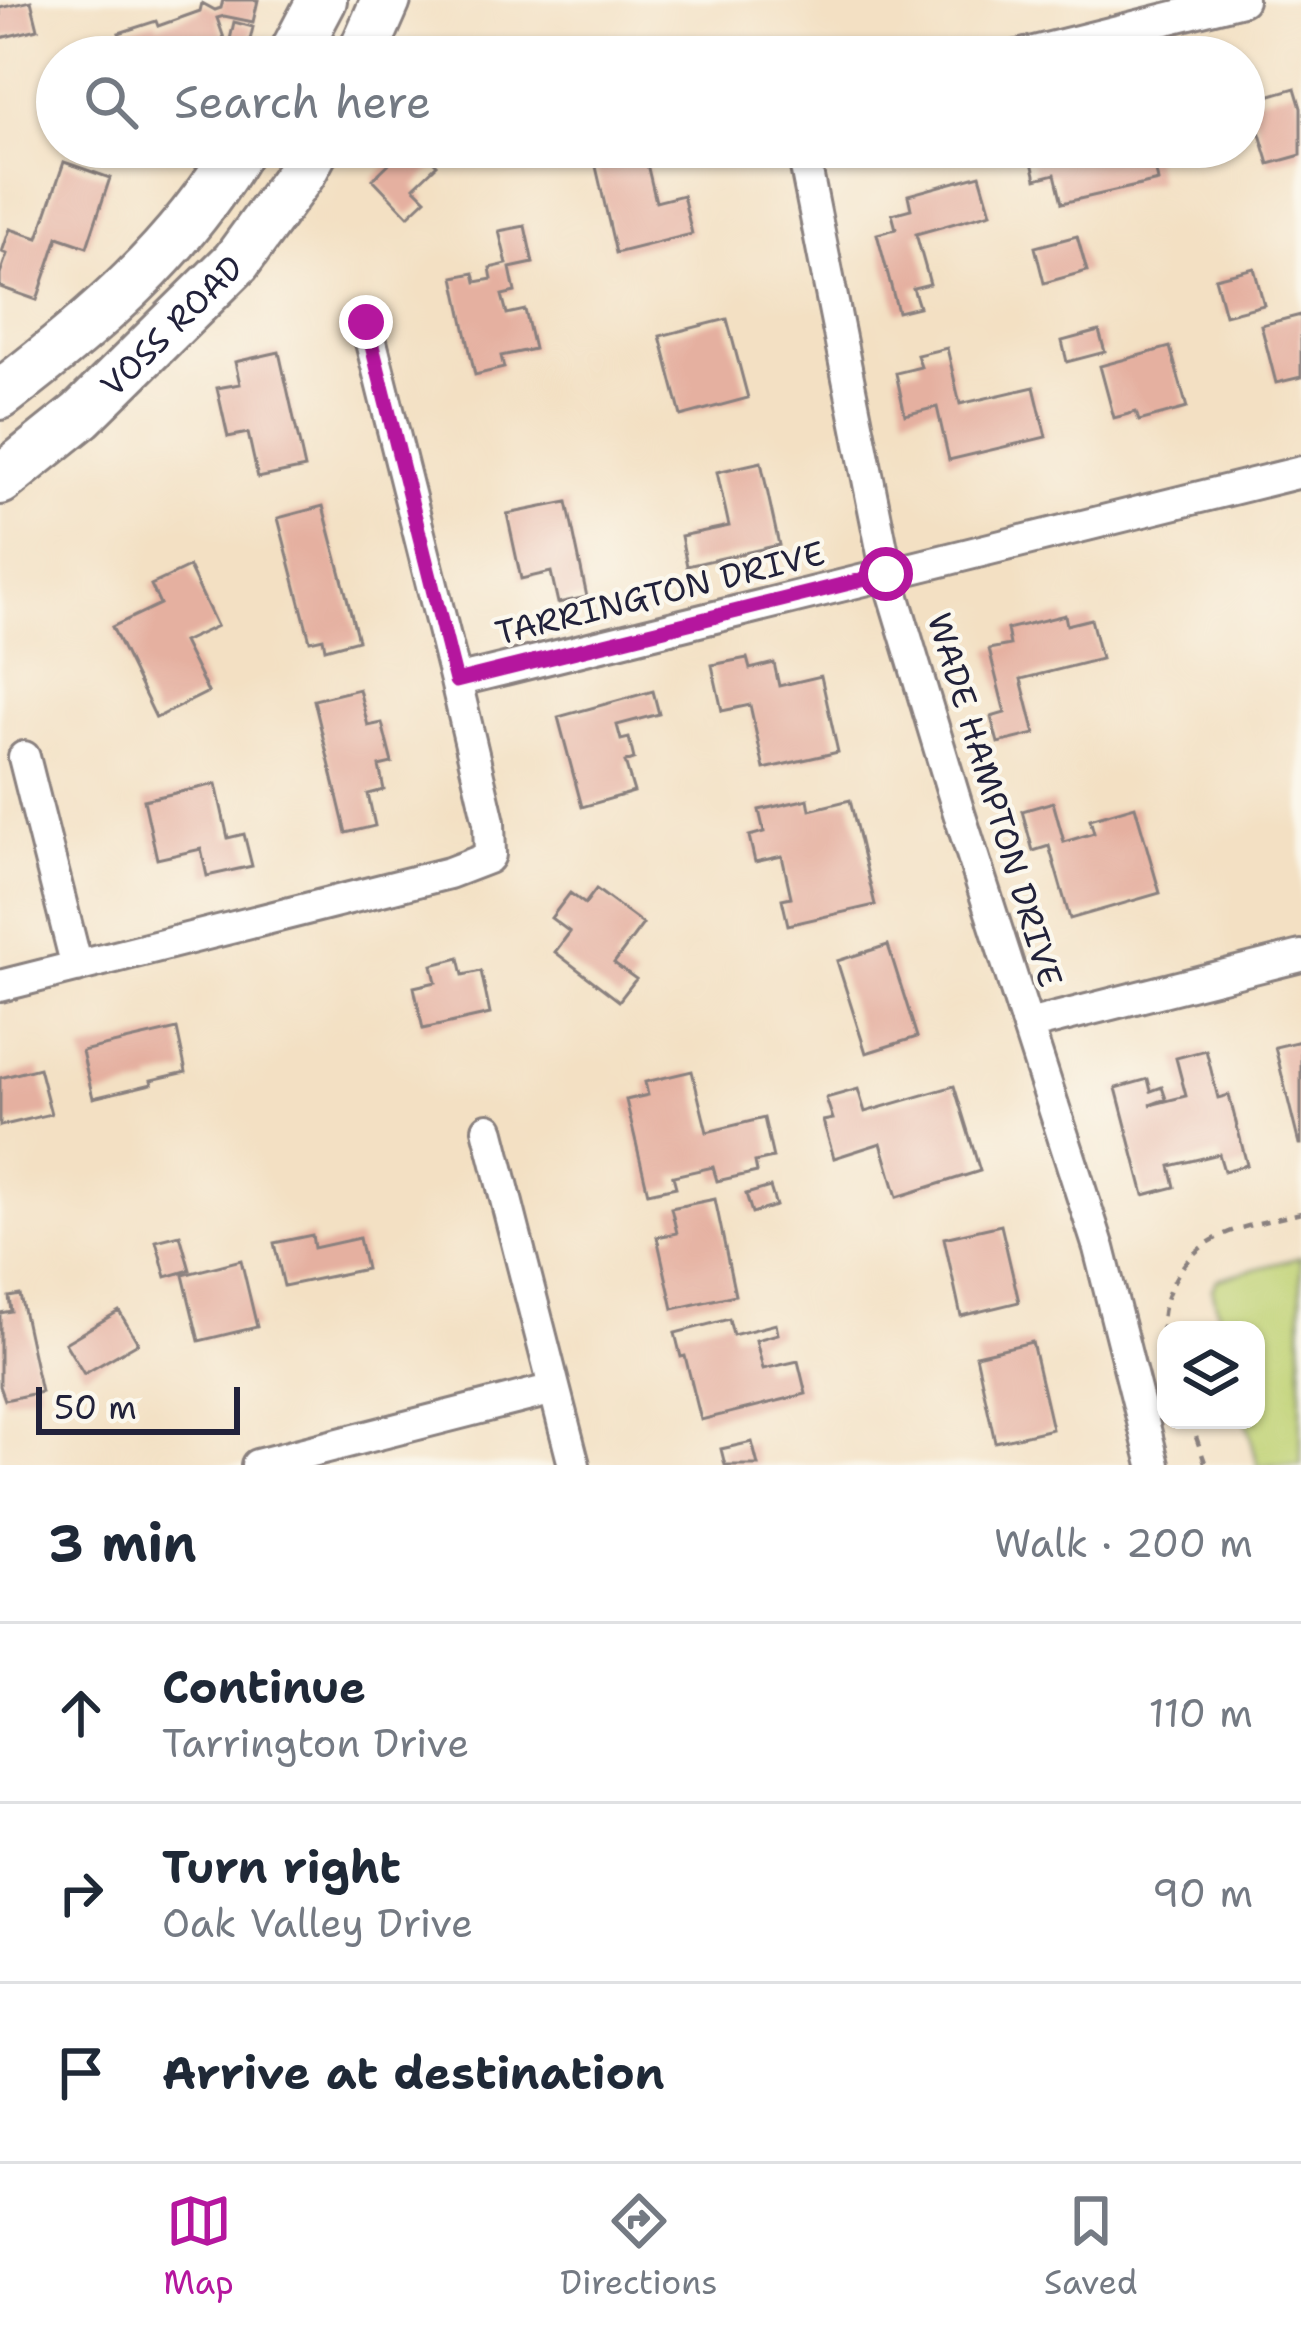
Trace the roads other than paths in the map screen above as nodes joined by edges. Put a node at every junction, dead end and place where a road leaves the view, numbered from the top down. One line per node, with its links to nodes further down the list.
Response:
1 (322, 0): 4 (main road)
2 (386, 0): 5 (main road)
3 (1242, 0): 6 (street)
4 (304, 36)
5 (370, 36)
6 (1098, 36)
7 (227, 168): 10 (main road, VOSS ROAD)
8 (304, 168): 11 (main road, VOSS ROAD)
9 (806, 168): 16 (street, WADE HAMPTON DRIVE)
10 (184, 227): 11 (main road); 13 (main road, VOSS ROAD)
11 (236, 262): 15 (main road, VOSS ROAD)
12 (366, 322): 17 (street)
13 (0, 394)
14 (1301, 472): 16 (street, TARRINGTON DRIVE)
15 (0, 480)
16 (886, 574): 17 (street, TARRINGTON DRIVE); 22 (street, WADE HAMPTON DRIVE)
17 (456, 681): 20 (street)
18 (24, 757): 20 (street)
19 (1301, 956): 22 (street)
20 (77, 967): 21 (street)
21 (0, 986)
22 (1028, 1025): 27 (street, WADE HAMPTON DRIVE)
23 (488, 1129): 24 (street)
24 (554, 1389): 25 (street); 26 (street)
25 (257, 1465)
26 (574, 1465)
27 (1154, 1465)

